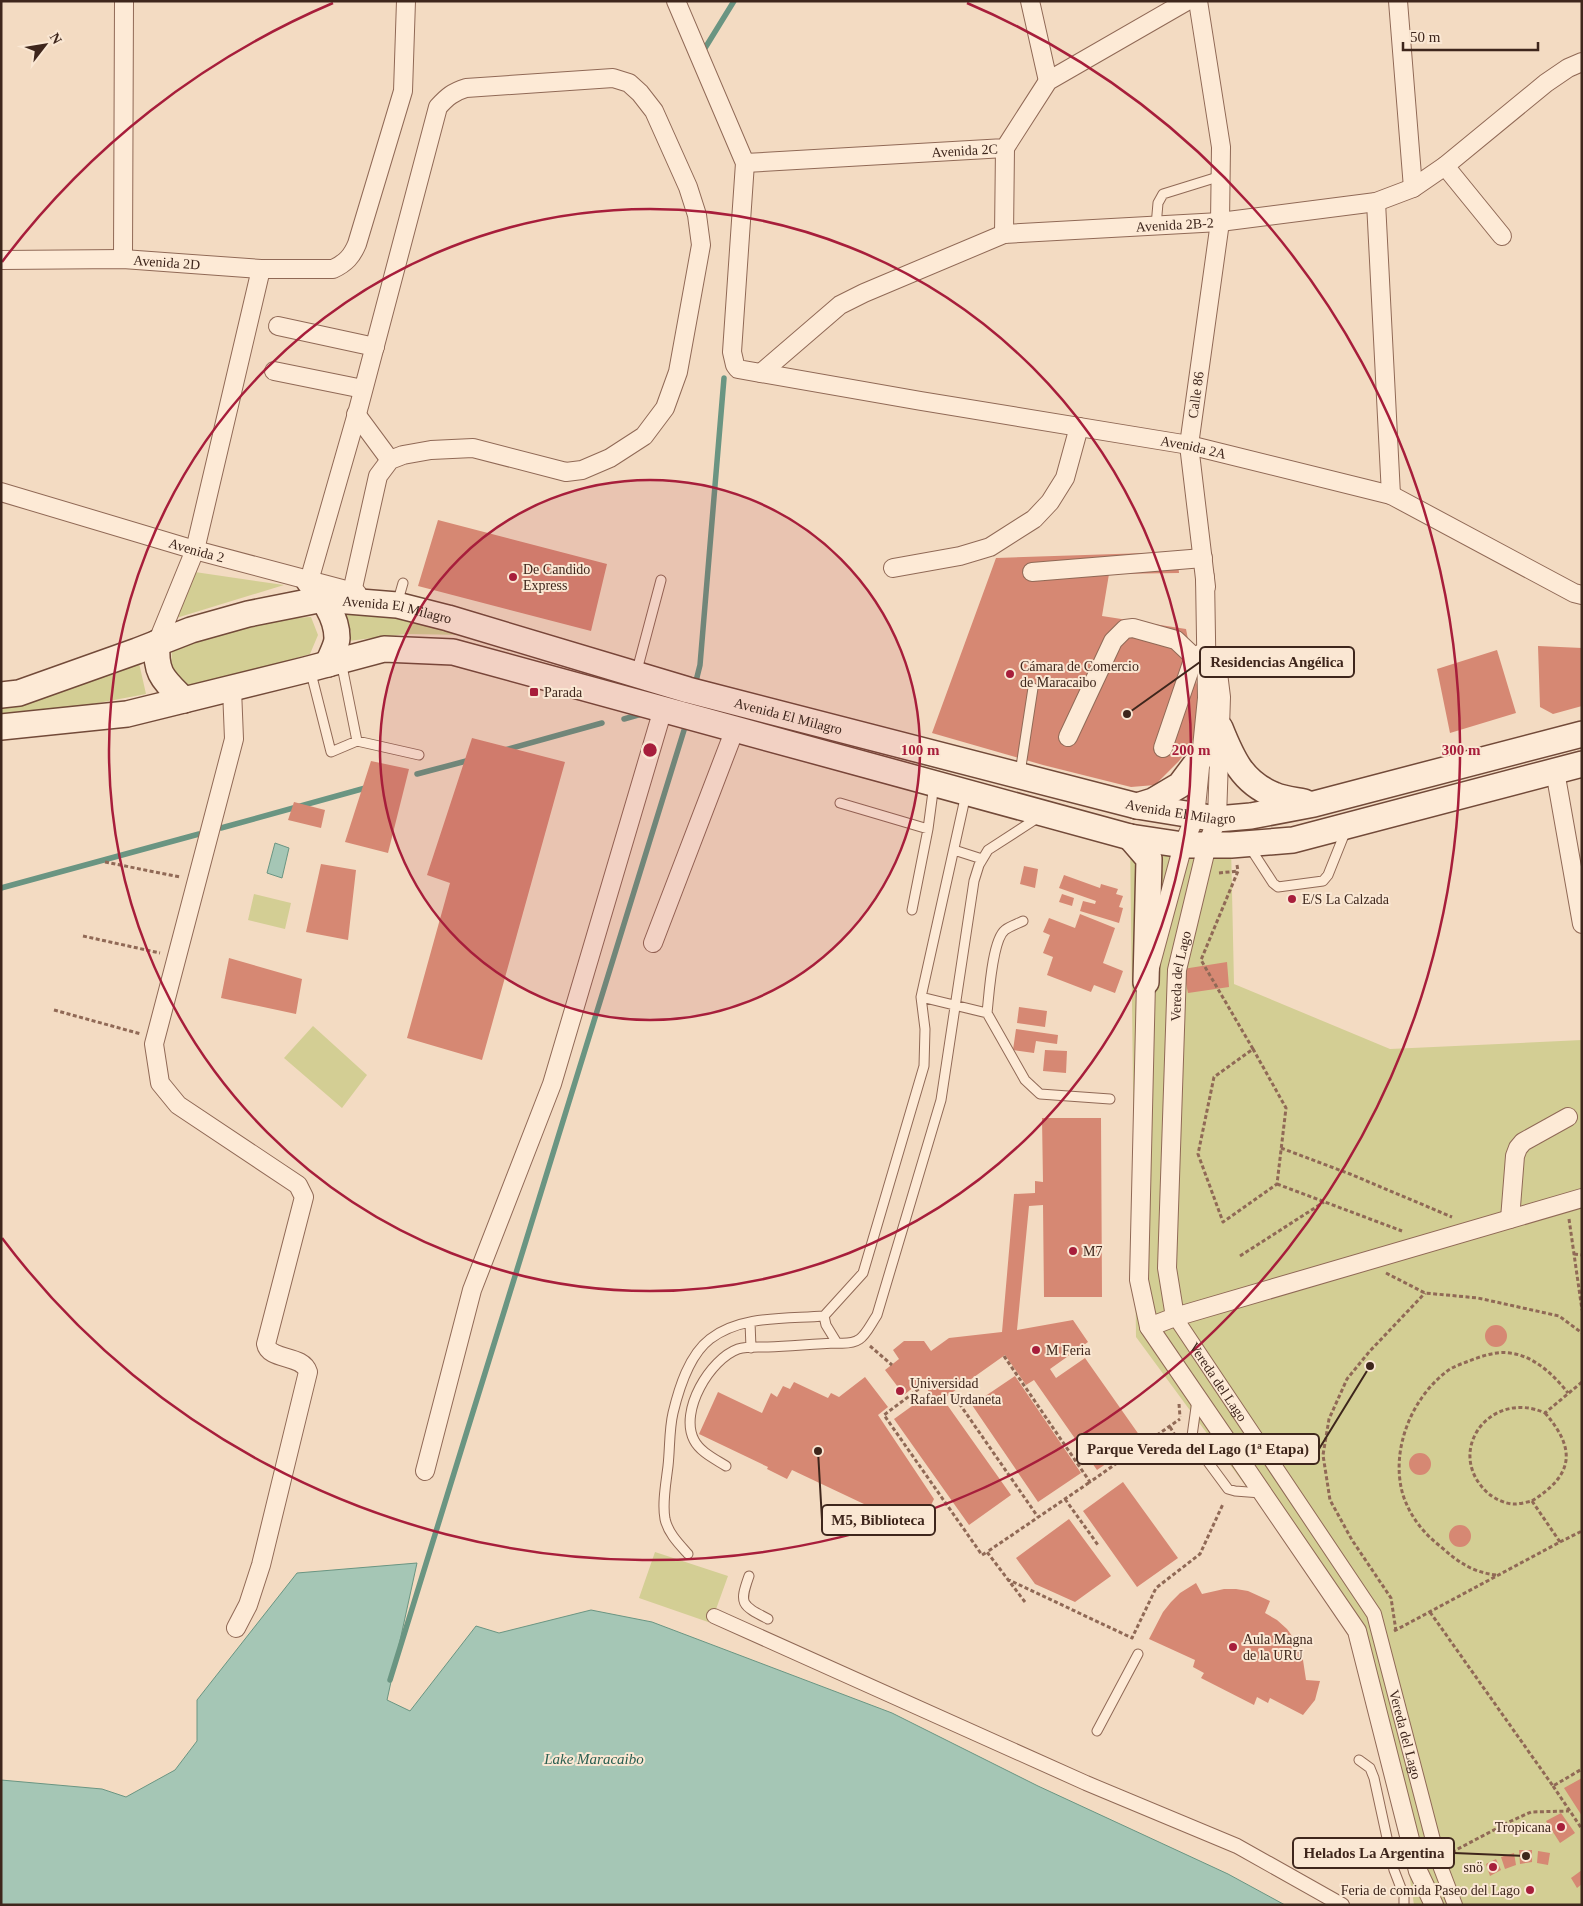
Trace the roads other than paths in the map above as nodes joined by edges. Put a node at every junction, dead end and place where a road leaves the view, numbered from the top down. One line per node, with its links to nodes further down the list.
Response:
1 (124, 1): 20 (street)
2 (406, 1): 22 (street, Avenida 2D)
3 (676, 1): 11 (street)
4 (1030, 1): 9 (street)
5 (1187, 1): 9 (street, Avenida 2C)
6 (1198, 1): 13 (street, Calle 86)
7 (1398, 1): 14 (street)
8 (1582, 62): 12 (street, Avenida 2B-2)
9 (1048, 80): 10 (street, Avenida 2C)
10 (1005, 148): 11 (street, Avenida 2C); 18 (street)
11 (745, 163): 26 (street, Avenida 2A)
12 (1445, 166): 14 (street, Avenida 2B-2); 19 (street)
13 (1221, 176): 16 (street, Calle 86); 17 (lane)
14 (1413, 188): 15 (street, Avenida 2B-2)
15 (1376, 202): 16 (street, Avenida 2B-2); 33 (street)
16 (1220, 222): 17 (street, Avenida 2B-2); 30 (street, Calle 86)
17 (1156, 226): 18 (street, Avenida 2B-2)
18 (1004, 234): 26 (street, Avenida 2B-2)
19 (1502, 236)
20 (123, 259): 21 (street, Avenida 2D); 22 (street, Avenida 2D)
21 (1, 260)
22 (261, 269): 34 (street)
23 (278, 326): 24 (street)
24 (375, 347): 27 (street); 31 (street)
25 (274, 371): 27 (street)
26 (761, 373): 29 (street, Avenida 2A)
27 (363, 389): 28 (street)
28 (356, 414): 31 (street); 40 (street)
29 (1079, 427): 30 (street, Avenida 2A); 36 (street)
30 (1189, 445): 33 (street, Avenida 2A); 35 (street, Calle 86)
31 (390, 460): 41 (street)
32 (1, 492): 34 (street, Avenida 2)
33 (1391, 495): 42 (street, Avenida 2A)
34 (195, 550): 40 (street, Avenida 2); 44 (street)
35 (1203, 558): 37 (street); 38 (street, Calle 86)
36 (893, 568)
37 (1032, 572)
38 (1205, 576): 45 (street); 54 (street, Calle 86)
39 (662, 580): 47 (lane)
40 (316, 590): 41 (street, Avenida 2); 43 (main road, Avenida El Milagro); 44 (main road, Avenida El Milagro); 46 (main road)
41 (352, 592): 43 (street, Avenida 2)
42 (1582, 595)
43 (397, 597): 47 (main road, Avenida El Milagro)
44 (157, 643): 50 (main road, Avenida El Milagro); 51 (main road)
45 (1200, 654): 57 (street); 59 (street); 61 (street)
46 (326, 664): 49 (main road, Avenida El Milagro); 52 (main road, Avenida El Milagro); 58 (lane); 58 (lane)
47 (636, 674): 64 (main road, Avenida El Milagro)
48 (1033, 688): 64 (lane)
49 (232, 689): 51 (main road, Avenida El Milagro); 105 (street)
50 (1, 695)
51 (184, 700): 53 (main road, Avenida El Milagro)
52 (663, 709): 55 (main road, Avenida El Milagro); 99 (street)
53 (1, 727)
54 (1220, 728): 68 (main road); 71 (street, Calle 86)
55 (735, 729): 65 (main road, Avenida El Milagro); 82 (street)
56 (1582, 734): 68 (main road, Avenida El Milagro)
57 (1068, 737)
58 (357, 741): 60 (lane)
59 (1163, 748)
60 (419, 755)
61 (1201, 757): 69 (main road); 71 (street)
62 (1582, 764): 63 (main road, Avenida El Milagro)
63 (1556, 771): 72 (main road, Avenida El Milagro); 81 (street)
64 (1019, 776): 69 (main road, Avenida El Milagro)
65 (934, 782): 66 (main road, Avenida El Milagro); 73 (lane)
66 (966, 792): 70 (main road, Avenida El Milagro); 77 (lane)
67 (840, 803): 73 (lane)
68 (1314, 804): 71 (main road, Avenida El Milagro)
69 (1137, 806): 71 (main road, Avenida El Milagro)
70 (1044, 813): 74 (main road, Avenida El Milagro); 78 (lane)
71 (1206, 818): 76 (street, Vereda del Lago); 76 (street)
72 (1349, 825): 75 (main road, Avenida El Milagro); 75 (lane)
73 (928, 829): 79 (lane)
74 (1130, 837): 76 (main road, Avenida El Milagro); 83 (main road)
75 (1248, 844): 76 (main road, Avenida El Milagro)
76 (1195, 845): 83 (street, Vereda del Lago); 92 (street, Vereda del Lago)
77 (954, 850): 78 (lane); 84 (lane)
78 (982, 859): 85 (lane)
79 (912, 910)
80 (1023, 921): 86 (lane)
81 (1582, 924)
82 (653, 943)
83 (1146, 982): 94 (street, Vereda del Lago)
84 (921, 997): 85 (lane); 91 (lane)
85 (957, 1004): 86 (lane); 95 (lane)
86 (987, 1013): 87 (lane)
87 (1110, 1099)
88 (1568, 1117): 90 (street)
89 (1582, 1198): 90 (street)
90 (1510, 1220): 92 (street)
91 (824, 1316): 93 (lane); 95 (lane)
92 (1175, 1318): 94 (street); 112 (street, Vereda del Lago)
93 (750, 1322): 96 (lane); 101 (lane)
94 (1149, 1327): 97 (street, Vereda del Lago)
95 (837, 1343): 96 (lane)
96 (751, 1348): 98 (lane)
97 (1197, 1398): 100 (street, Vereda del Lago); 100 (lane)
98 (726, 1466)
99 (424, 1471)
100 (1263, 1493): 111 (street, Vereda del Lago)
101 (688, 1554)
102 (749, 1576): 104 (lane)
103 (714, 1616): 109 (street)
104 (768, 1619)
105 (236, 1628)
106 (1138, 1654): 107 (lane)
107 (1097, 1731)
108 (1359, 1760): 110 (lane)
109 (1342, 1905)
110 (1404, 1905)
111 (1434, 1905)
112 (1455, 1905)

